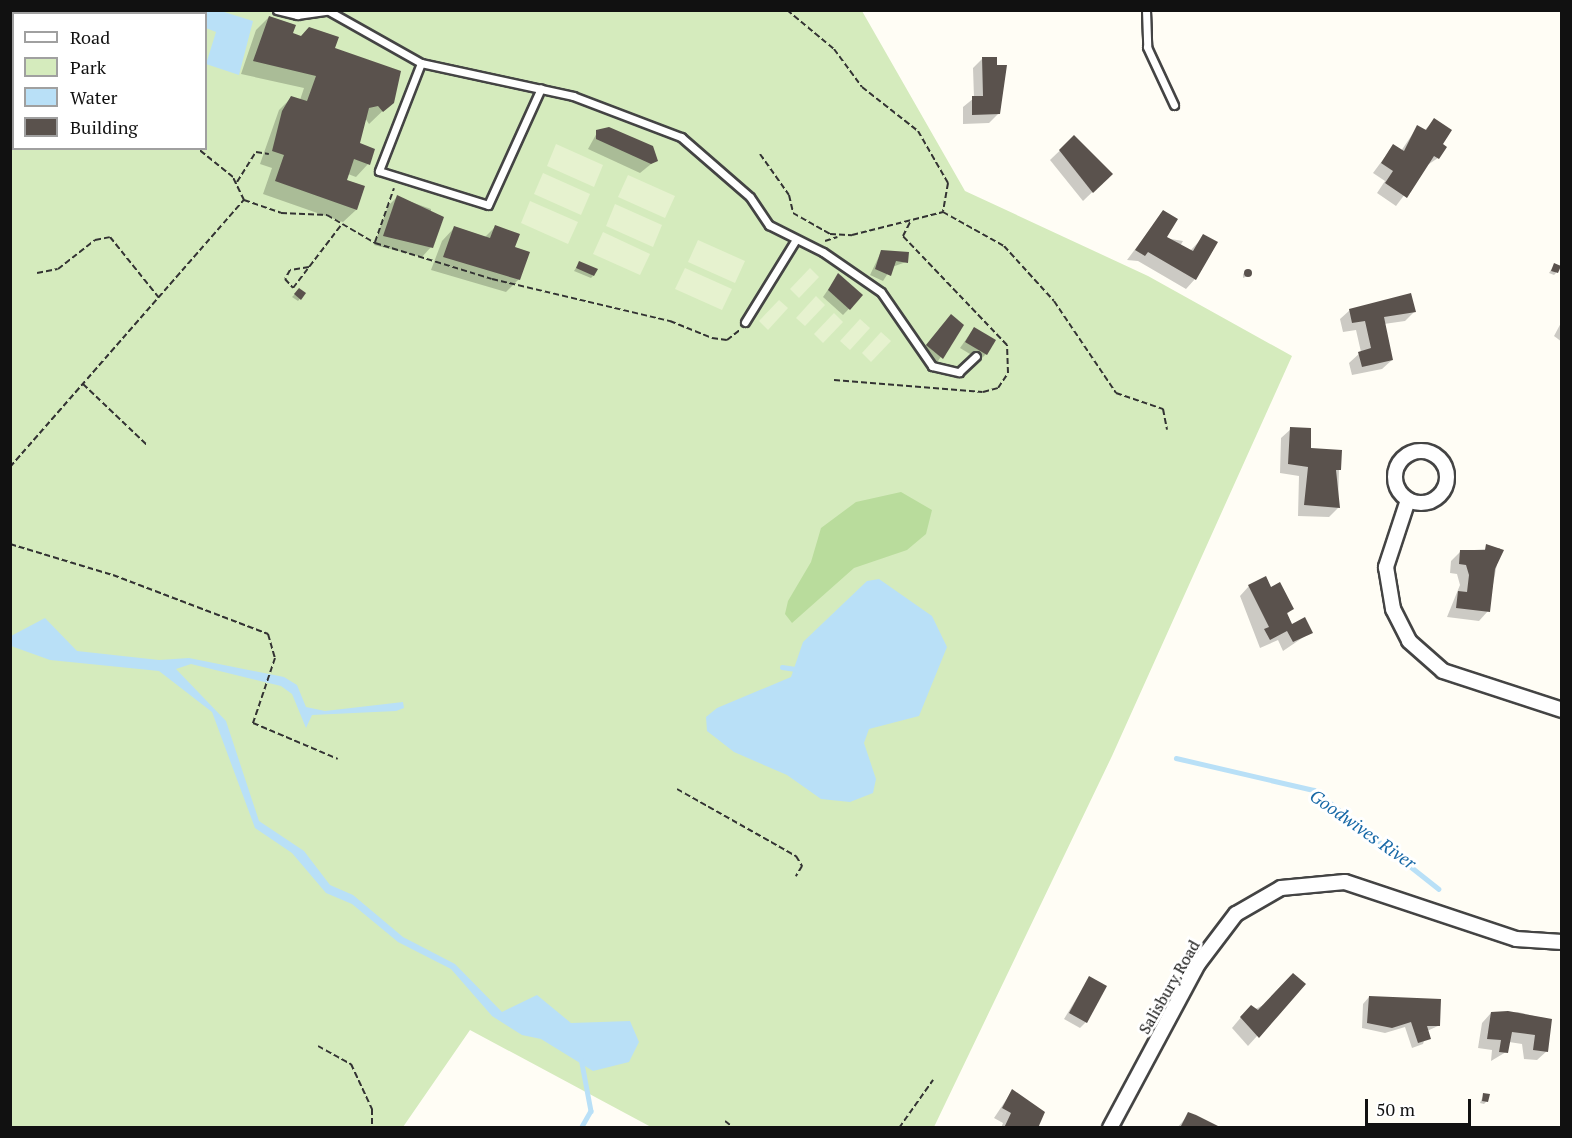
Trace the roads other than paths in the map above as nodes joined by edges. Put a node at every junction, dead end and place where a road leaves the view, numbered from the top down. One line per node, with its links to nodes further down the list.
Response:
1 (277, 10): 3 (lane)
2 (1146, 10): 6 (lane)
3 (327, 11): 4 (lane)
4 (422, 63): 5 (lane); 5 (lane)
5 (541, 87): 7 (lane)
6 (1174, 105)
7 (795, 241): 8 (lane); 9 (lane)
8 (746, 322)
9 (976, 356)
10 (1408, 500): 11 (street)
11 (1562, 711)
12 (1562, 942): 13 (street, Salisbury Road)
13 (1110, 1128)

